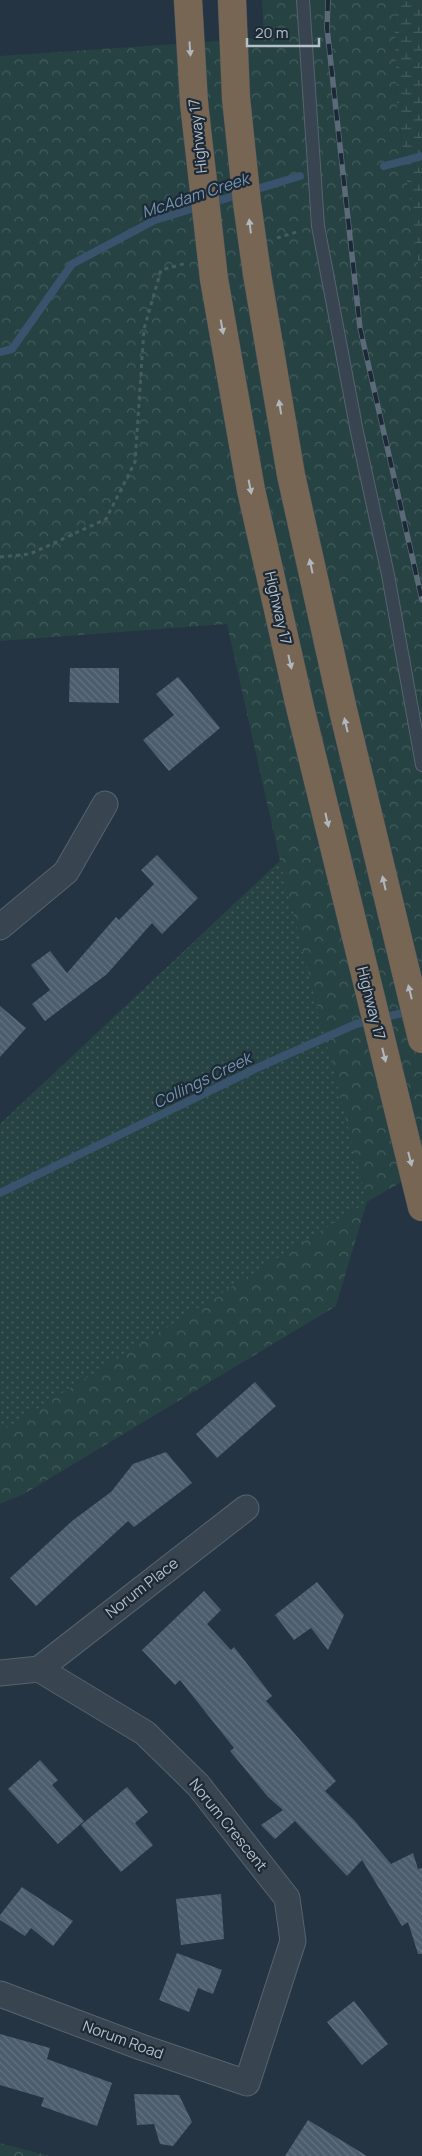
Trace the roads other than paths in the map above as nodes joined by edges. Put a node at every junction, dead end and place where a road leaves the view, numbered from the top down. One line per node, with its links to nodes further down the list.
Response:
1 (188, 0): 8 (highway, Highway 17, one-way to 8, bridge)
2 (232, 0): 7 (highway, one-way to 2, bridge)
3 (304, 0): 4 (lane)
4 (422, 765)
5 (105, 804): 6 (street)
6 (0, 927)
7 (422, 1039)
8 (422, 1207)
9 (246, 1508): 10 (street, Norum Place)
10 (38, 1669): 11 (street); 13 (street, Norum Crescent)
11 (0, 1673)
12 (0, 1994): 13 (street, Norum Road)
13 (247, 2083)

